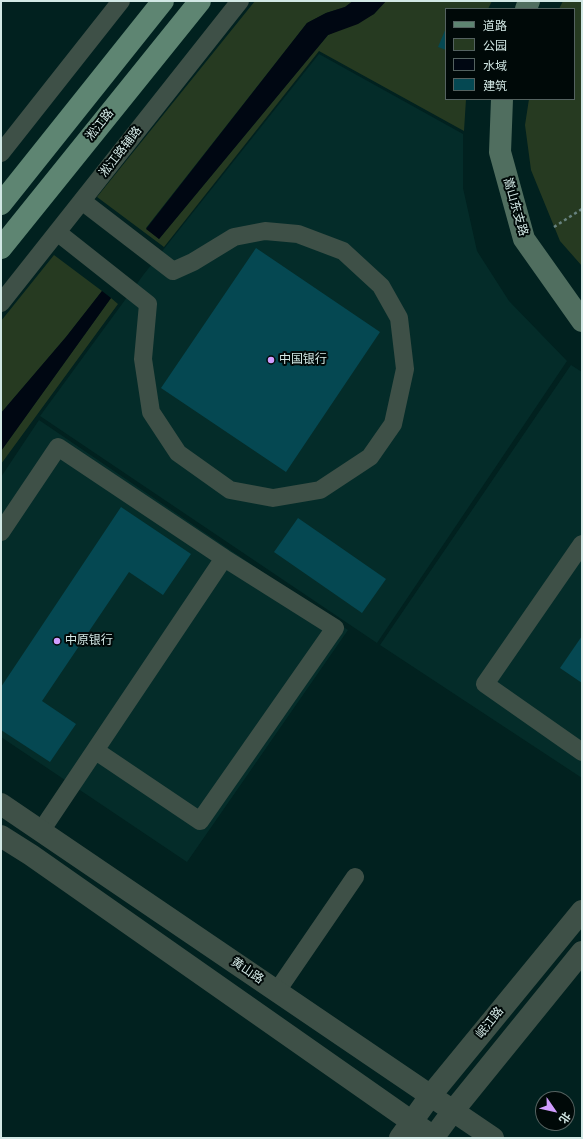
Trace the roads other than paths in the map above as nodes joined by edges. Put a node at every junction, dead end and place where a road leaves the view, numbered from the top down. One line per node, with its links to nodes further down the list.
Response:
1 (121, 1): 6 (street)
2 (163, 1): 8 (main road)
3 (200, 1): 10 (main road, 淞江路)
4 (240, 1): 7 (street, 淞江路辅路)
5 (502, 100): 12 (main road, 嵩山东支路)
6 (1, 153)
7 (82, 201): 9 (street, 淞江路辅路); 9 (street)
8 (1, 204)
9 (57, 232): 11 (street, 淞江路辅路)
10 (1, 248)
11 (1, 304)
12 (582, 321)
13 (1, 532): 15 (street)
14 (582, 544): 17 (street)
15 (224, 558): 16 (street); 16 (street)
16 (96, 751): 19 (street)
17 (582, 752)
18 (1, 804): 19 (street, 黄山路)
19 (41, 831): 24 (street, 黄山路)
20 (1, 836): 27 (street)
21 (355, 878): 24 (street)
22 (582, 911): 25 (street, 岷江路)
23 (582, 952): 26 (street)
24 (277, 991): 25 (street, 黄山路)
25 (431, 1095): 26 (street, 黄山路); 27 (street, 岷江路)
26 (453, 1111): 28 (street); 29 (street, 黄山路)
27 (406, 1130): 28 (street)
28 (434, 1138)
29 (493, 1138)

